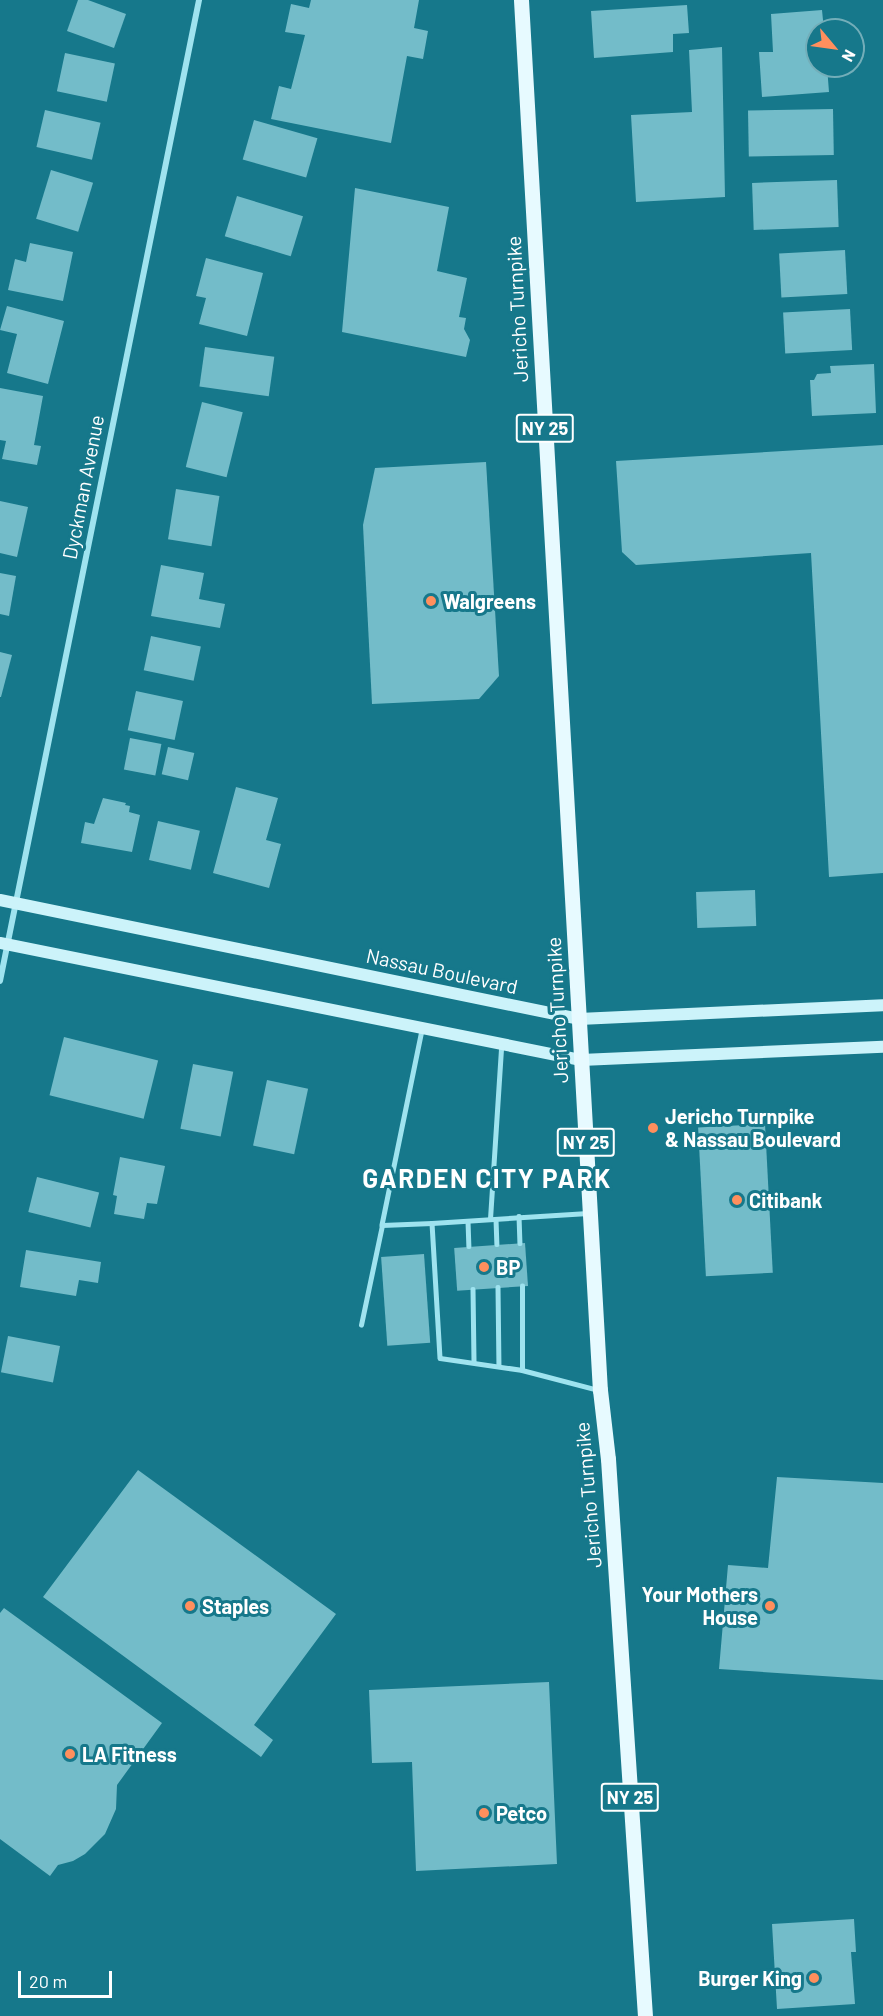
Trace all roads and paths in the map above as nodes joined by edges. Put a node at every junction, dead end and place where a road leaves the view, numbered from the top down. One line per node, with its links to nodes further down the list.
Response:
1 (199, 0): 4 (street, Dyckman Avenue)
2 (521, 0): 8 (main road, Jericho Turnpike / NY 25)
3 (0, 900): 4 (main road, Nassau Boulevard)
4 (16, 904): 5 (street, Dyckman Avenue); 8 (main road, Nassau Boulevard)
5 (4, 944): 6 (street, Dyckman Avenue); 9 (main road)
6 (0, 981)
7 (883, 1005): 8 (main road, Nassau Boulevard)
8 (579, 1019): 12 (main road, Jericho Turnpike / NY 25)
9 (422, 1028): 10 (main road); 18 (lane)
10 (502, 1044): 12 (main road); 15 (lane)
11 (883, 1047): 12 (main road)
12 (581, 1060): 13 (main road, Jericho Turnpike / NY 25)
13 (591, 1213): 14 (lane); 29 (main road, Jericho Turnpike / NY 25)
14 (519, 1216): 15 (lane); 19 (lane)
15 (493, 1219): 16 (lane); 20 (lane)
16 (468, 1221): 17 (lane); 21 (lane)
17 (432, 1223): 18 (lane); 26 (lane)
18 (382, 1225): 25 (lane)
19 (520, 1243)
20 (497, 1244)
21 (469, 1246)
22 (522, 1286): 28 (lane)
23 (498, 1287): 27 (lane)
24 (473, 1289): 26 (lane)
25 (361, 1325)
26 (474, 1362): 27 (lane)
27 (499, 1366): 28 (lane)
28 (522, 1370): 29 (lane)
29 (600, 1390): 30 (main road, Jericho Turnpike / NY 25)
30 (645, 2016)

